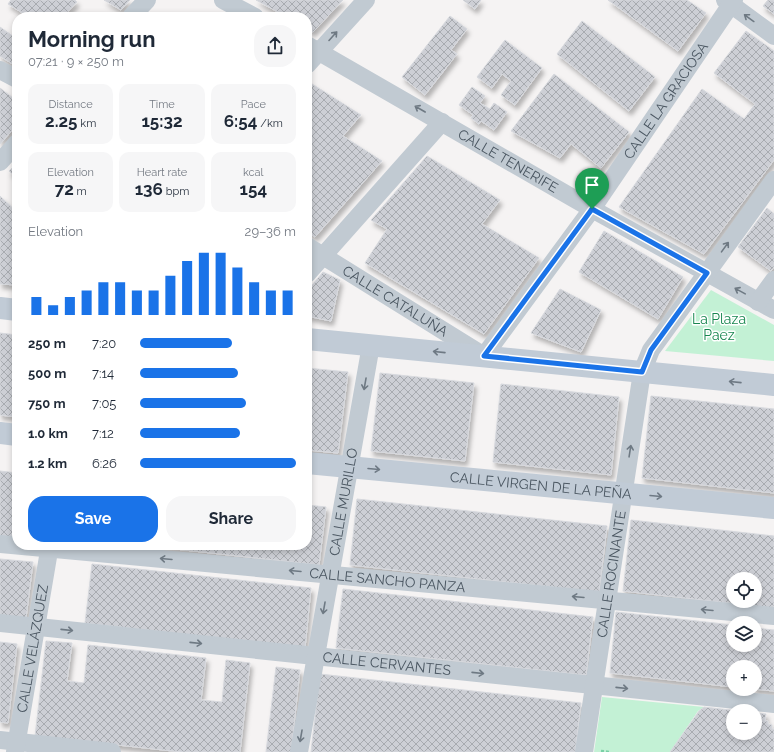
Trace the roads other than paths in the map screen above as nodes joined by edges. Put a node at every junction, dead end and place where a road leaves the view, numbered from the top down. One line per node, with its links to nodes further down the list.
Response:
1 (146, 0): 5 (street)
2 (223, 0): 6 (street)
3 (366, 0): 8 (street, one-way to 3)
4 (730, 2): 7 (street, one-way to 4); 15 (street, CALLE LA GRACIOSA)
5 (135, 12)
6 (246, 12)
7 (774, 36)
8 (313, 48): 11 (street, CALLE TENERIFE, one-way to 8)
9 (0, 70): 10 (street)
10 (12, 76)
11 (442, 122): 15 (street, CALLE TENERIFE); 17 (street)
12 (12, 149): 13 (street)
13 (0, 162)
14 (771, 191): 19 (street, CALLE ROCINANTE, one-way to 14)
15 (592, 209): 19 (street, CALLE TENERIFE); 27 (street, CALLE LA GRACIOSA)
16 (312, 249): 17 (street, CALLE CATALUÑA)
17 (323, 256): 18 (street); 27 (street, CALLE CATALUÑA)
18 (312, 268)
19 (707, 273): 21 (street, CALLE TENERIFE, one-way to 19); 28 (street, CALLE ROCINANTE)
20 (774, 280): 21 (street)
21 (758, 302): 24 (street, CALLE TENERIFE)
22 (0, 308): 23 (street)
23 (12, 309)
24 (774, 310)
25 (312, 340): 26 (street)
26 (371, 346): 27 (street, one-way to 26); 33 (street, CALLE MURILLO, one-way to 33)
27 (484, 356): 28 (street)
28 (642, 372): 29 (street, one-way to 28); 34 (street, CALLE ROCINANTE, one-way to 28)
29 (774, 386)
30 (0, 433): 31 (street)
31 (12, 434)
32 (312, 463): 33 (street, CALLE VIRGEN DE LA PEÑA)
33 (350, 467): 34 (street, CALLE VIRGEN DE LA PEÑA, one-way to 34); 40 (street, CALLE MURILLO)
34 (624, 493): 35 (street, CALLE VIRGEN DE LA PEÑA, one-way to 35); 41 (street, CALLE ROCINANTE)
35 (774, 508)
36 (0, 544): 37 (street, CALLE SANCHO PANZA)
37 (12, 545)
38 (49, 550): 44 (street, CALLE VELÁZQUEZ)
39 (81, 550): 40 (street, CALLE SANCHO PANZA, one-way to 39)
40 (330, 574): 41 (street, CALLE SANCHO PANZA, one-way to 40); 45 (street, CALLE MURILLO, one-way to 45)
41 (607, 600): 42 (street, CALLE SANCHO PANZA, one-way to 41); 46 (street, CALLE ROCINANTE)
42 (774, 616)
43 (0, 623): 44 (street, CALLE CERVANTES)
44 (36, 627): 45 (street, CALLE CERVANTES, one-way to 45); 48 (street, CALLE VELÁZQUEZ)
45 (316, 656): 46 (street, CALLE CERVANTES, one-way to 46); 51 (street, CALLE MURILLO, one-way to 51)
46 (594, 685): 47 (street, CALLE CERVANTES, one-way to 47); 49 (street, CALLE ROCINANTE)
47 (774, 704)
48 (11, 744): 50 (street)
49 (590, 751)
50 (112, 752)
51 (299, 752)

